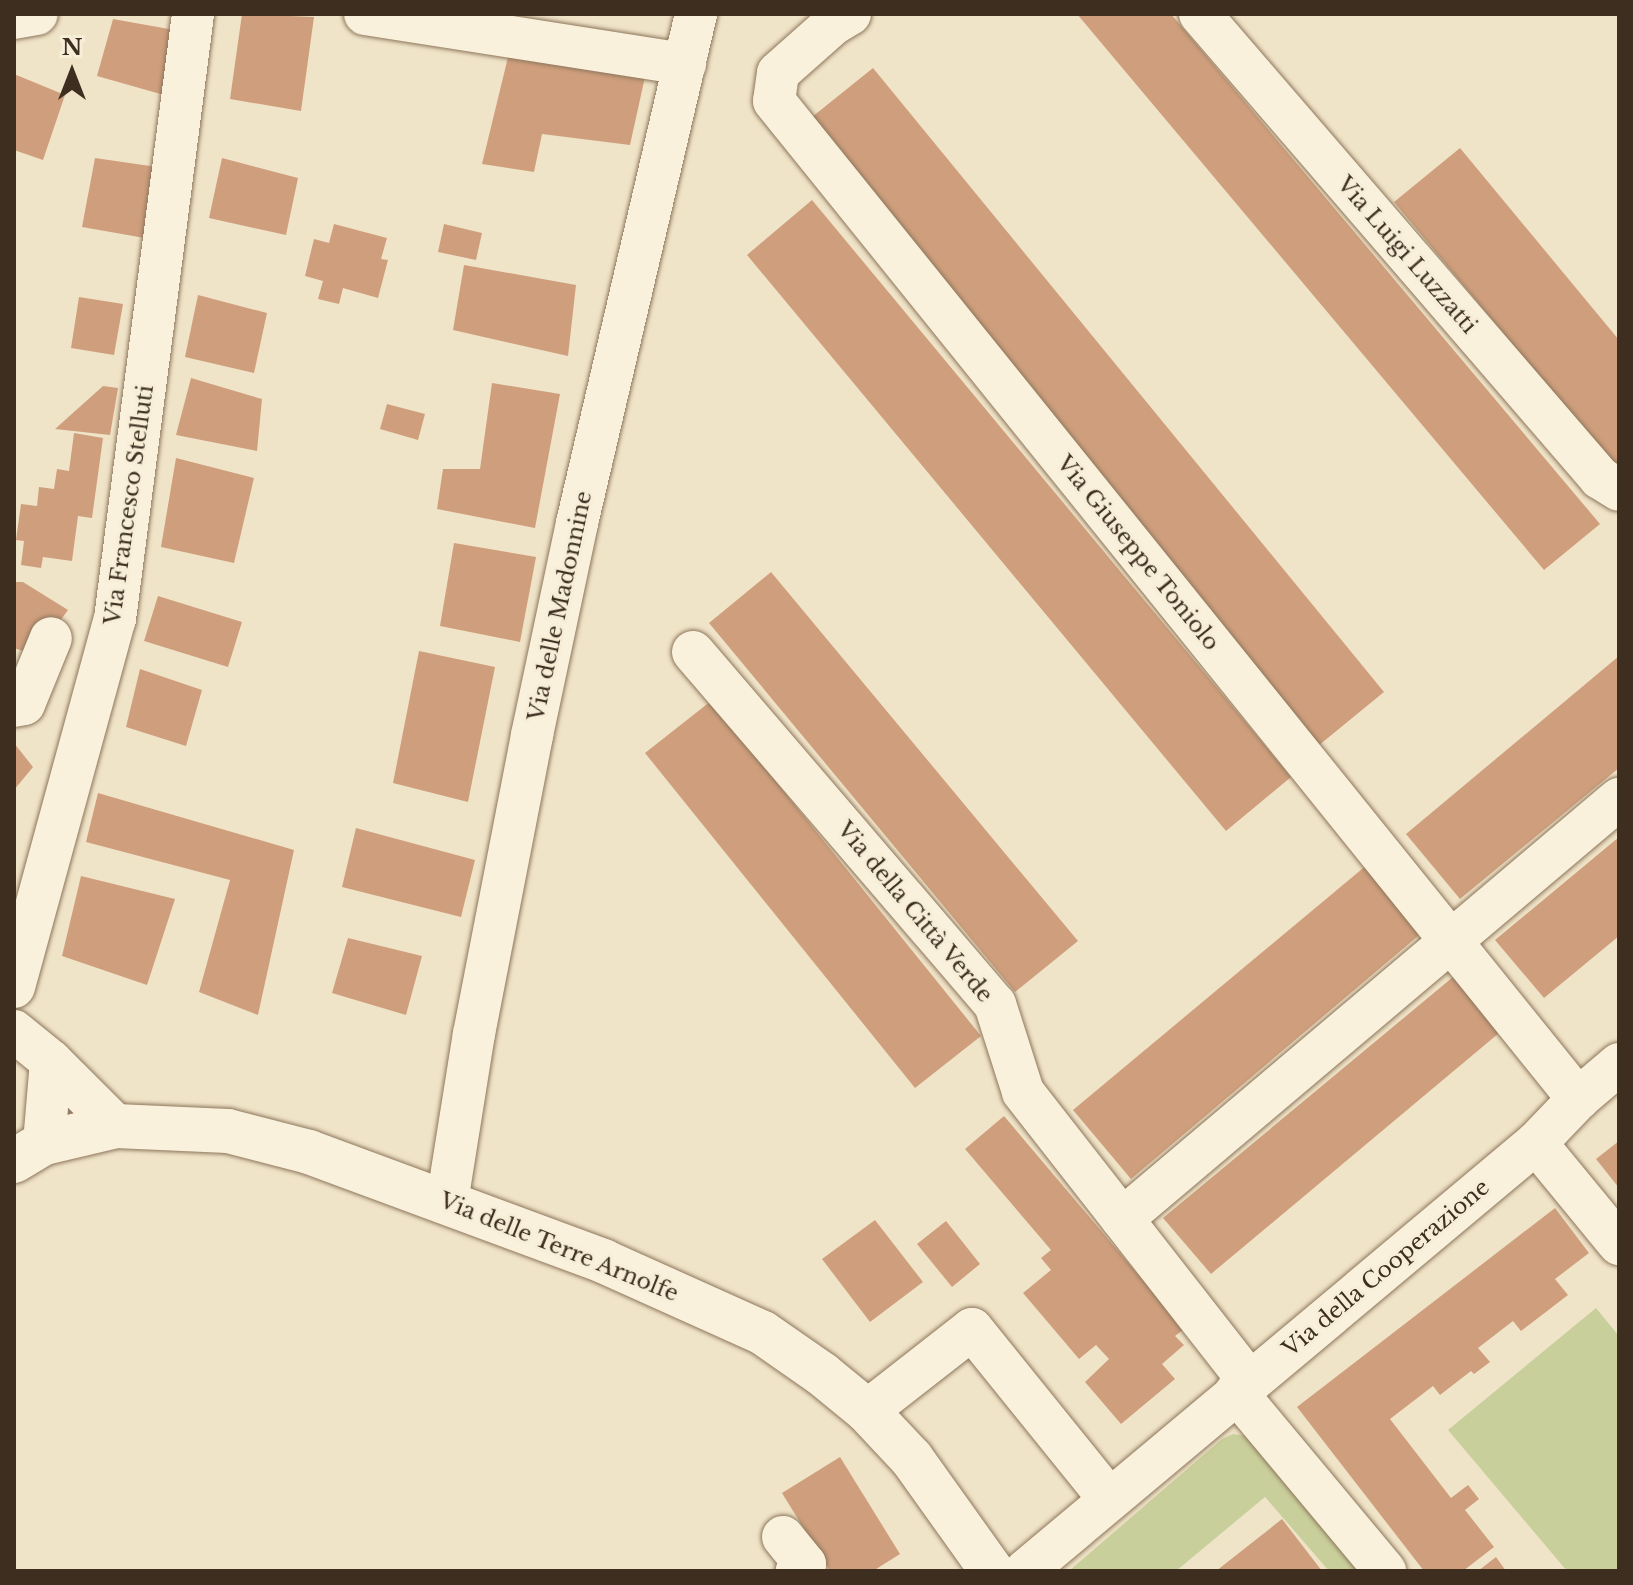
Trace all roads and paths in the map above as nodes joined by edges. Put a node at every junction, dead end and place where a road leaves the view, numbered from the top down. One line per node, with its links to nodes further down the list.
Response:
1 (37, 14): 7 (street)
2 (193, 14): 15 (street, Via Francesco Stelluti)
3 (365, 14): 8 (street)
4 (696, 14): 8 (street, Via delle Madonnine)
5 (850, 14): 14 (street, Via Giuseppe Toniolo)
6 (1200, 14): 9 (street, Via Luigi Luzzatti)
7 (14, 18)
8 (685, 64): 23 (street, Via delle Madonnine)
9 (1619, 490)
10 (51, 638): 12 (street)
11 (693, 652): 24 (street, Via della Città Verde)
12 (14, 706)
13 (1619, 799): 14 (street)
14 (1451, 942): 19 (street, Via Giuseppe Toniolo); 24 (street)
15 (14, 987)
16 (14, 1031): 17 (street)
17 (51, 1061): 20 (street); 22 (street)
18 (1619, 1064): 19 (street, Via della Cooperazione)
19 (1578, 1099): 21 (street, Via della Cooperazione)
20 (116, 1126): 22 (street, Via delle Terre Arnolfe); 23 (street, Via delle Terre Arnolfe)
21 (1536, 1143): 25 (street); 26 (street, Via della Cooperazione)
22 (29, 1152)
23 (447, 1202): 27 (street, Via delle Terre Arnolfe)
24 (1122, 1219): 26 (street, Via della Città Verde)
25 (1619, 1244)
26 (1243, 1387): 28 (street, Via della Cooperazione); 31 (street)
27 (867, 1411): 28 (street); 29 (street, Via delle Terre Arnolfe)
28 (1109, 1499): 30 (street, Via della Cooperazione)
29 (992, 1571)
30 (1025, 1571)
31 (1385, 1571)

